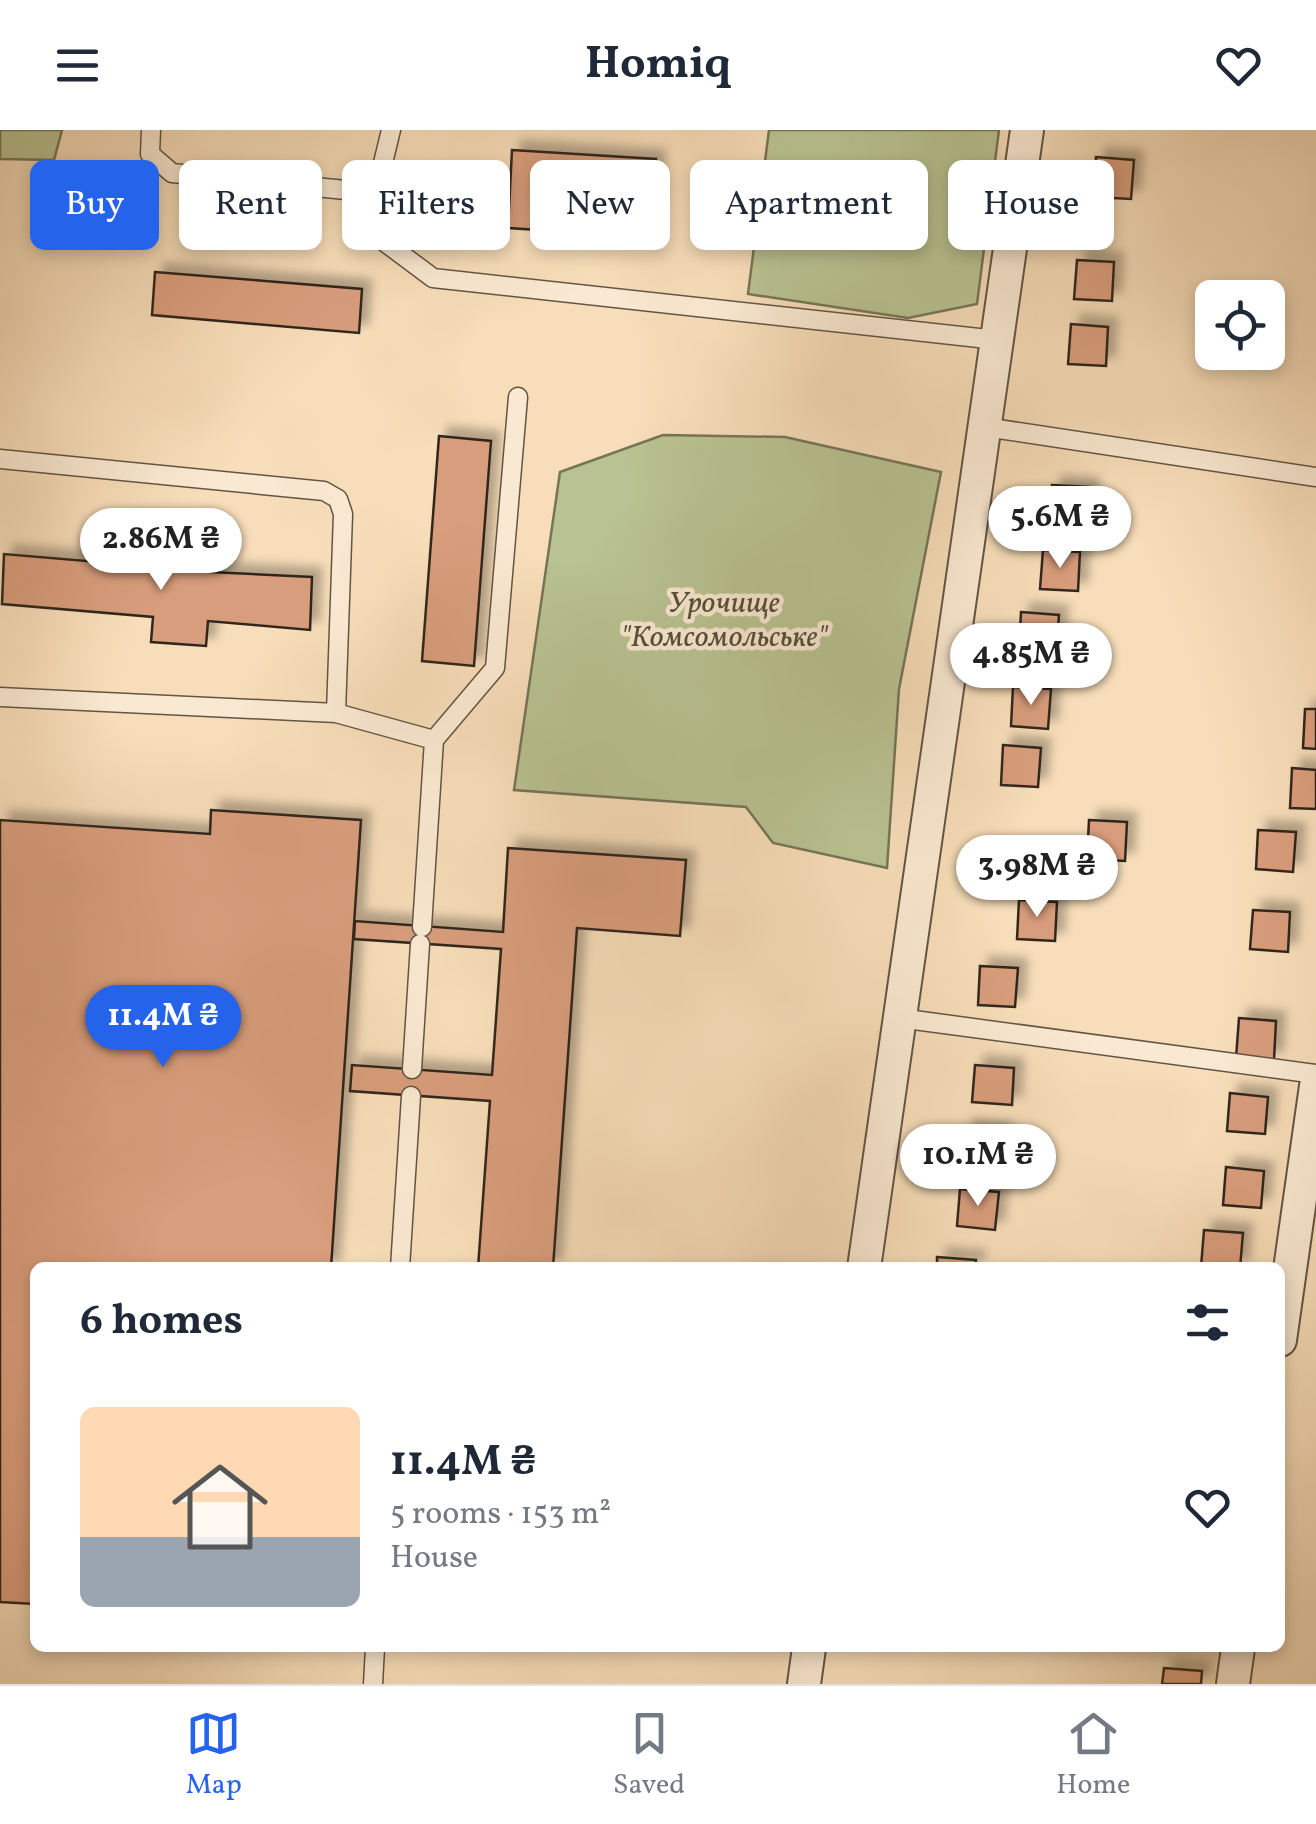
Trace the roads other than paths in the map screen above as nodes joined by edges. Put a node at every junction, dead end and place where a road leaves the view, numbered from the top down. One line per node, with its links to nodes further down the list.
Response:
1 (151, 130): 5 (lane)
2 (391, 130): 4 (lane)
3 (1027, 130): 7 (street)
4 (384, 160)
5 (342, 190)
6 (395, 250): 7 (lane)
7 (997, 340): 9 (street)
8 (518, 397): 14 (lane)
9 (985, 427): 11 (lane); 15 (street)
10 (0, 459): 13 (lane)
11 (1316, 477)
12 (0, 697): 13 (lane)
13 (336, 712): 14 (lane)
14 (434, 740): 16 (lane)
15 (900, 1018): 17 (lane); 21 (street)
16 (412, 1069)
17 (1316, 1074)
18 (1316, 1086): 22 (street)
19 (411, 1096): 20 (lane)
20 (400, 1262)
21 (865, 1262)
22 (1285, 1305)
23 (375, 1652): 26 (lane)
24 (808, 1652): 27 (street)
25 (1237, 1652): 28 (street)
26 (372, 1684)
27 (804, 1684)
28 (1233, 1684)

